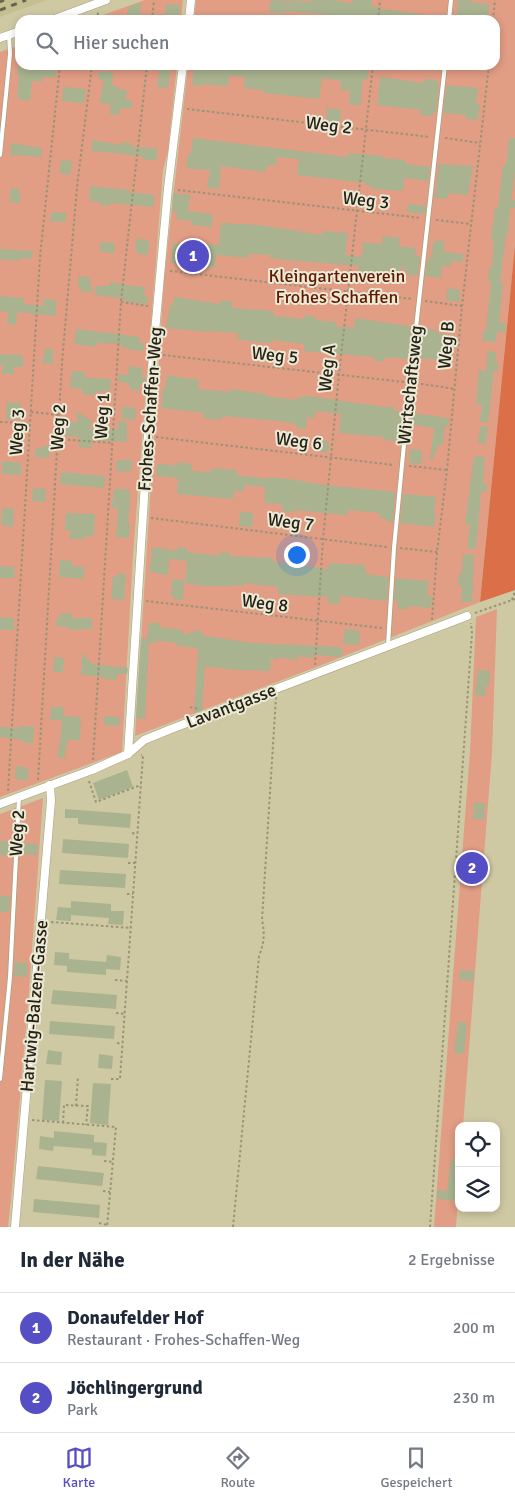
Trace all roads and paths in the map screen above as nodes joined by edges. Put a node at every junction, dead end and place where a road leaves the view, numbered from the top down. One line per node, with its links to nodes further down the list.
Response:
1 (106, 0): 7 (street)
2 (154, 0): 8 (path)
3 (191, 0): 9 (street)
4 (380, 0): 10 (path)
5 (451, 0): 11 (lane)
6 (495, 0): 12 (path)
7 (66, 15)
8 (152, 15)
9 (190, 15)
10 (378, 15)
11 (450, 15)
12 (494, 15)
13 (15, 33): 14 (street)
14 (9, 35): 15 (street); 27 (lane)
15 (0, 38)
16 (59, 70): 42 (path, Weg 3)
17 (91, 70): 43 (path, Weg 2)
18 (146, 70): 35 (path, Weg 1)
19 (182, 70): 23 (street, Frohes-Schaffen-Weg)
20 (372, 70): 24 (path, Weg A)
21 (444, 70): 25 (lane, Wirtschaftsweg)
22 (487, 70): 26 (path, Weg B)
23 (178, 108): 24 (path, Weg 2); 28 (street, Frohes-Schaffen-Weg)
24 (365, 129): 25 (path, Weg 2); 29 (path, Weg A)
25 (436, 137): 26 (path, Weg 2); 30 (lane, Wirtschaftsweg)
26 (480, 143): 31 (path, Weg B)
27 (0, 154)
28 (168, 188): 29 (path, Weg 3); 32 (street, Frohes-Schaffen-Weg)
29 (356, 211): 30 (path, Weg 3); 33 (path, Weg A)
30 (428, 219): 31 (path, Weg 3); 34 (lane, Wirtschaftsweg)
31 (471, 224): 36 (path, Weg B)
32 (160, 270): 33 (path); 37 (street, Frohes-Schaffen-Weg)
33 (348, 292): 34 (path); 39 (path, Weg A)
34 (419, 300): 36 (path); 40 (lane, Wirtschaftsweg)
35 (121, 302): 37 (path); 48 (path, Weg 1)
36 (462, 306): 41 (path, Weg B)
37 (157, 307): 38 (street, Frohes-Schaffen-Weg)
38 (153, 354): 39 (path, Weg 5); 46 (street, Frohes-Schaffen-Weg)
39 (339, 374): 40 (path, Weg 5); 49 (path, Weg A)
40 (410, 382): 41 (path, Weg 5); 50 (lane, Wirtschaftsweg)
41 (455, 389): 51 (path, Weg B)
42 (31, 412): 43 (path); 45 (path, Weg 3)
43 (59, 415): 47 (path, Weg 2)
44 (0, 422): 45 (path)
45 (30, 423): 72 (path, Weg 3)
46 (148, 436): 49 (path, Weg 6); 52 (street, Frohes-Schaffen-Weg)
47 (57, 439): 48 (path); 70 (path, Weg 2)
48 (112, 443): 67 (path, Weg 1)
49 (331, 457): 50 (path, Weg 6); 53 (path, Weg A)
50 (402, 466): 51 (path, Weg 6); 54 (lane, Wirtschaftsweg)
51 (447, 470): 55 (path, Weg B)
52 (143, 518): 53 (path, Weg 7); 58 (street, Frohes-Schaffen-Weg)
53 (324, 539): 54 (path, Weg 7); 60 (path, Weg A)
54 (394, 548): 55 (path, Weg 7); 62 (lane, Wirtschaftsweg)
55 (437, 552): 61 (path, Weg B)
56 (515, 591): 57 (path)
57 (513, 599): 59 (path)
58 (137, 600): 60 (path, Weg 8); 66 (street, Frohes-Schaffen-Weg)
59 (467, 616): 61 (street, Lavantgasse); 102 (path)
60 (318, 622): 62 (path, Weg 8); 64 (path, Weg A)
61 (432, 628): 63 (street, Lavantgasse)
62 (389, 629): 63 (lane, Wirtschaftsweg)
63 (388, 645): 64 (street, Lavantgasse)
64 (314, 674): 65 (street, Lavantgasse)
65 (277, 688): 66 (street, Lavantgasse); 101 (path)
66 (129, 753): 67 (street, Lavantgasse); 69 (path)
67 (89, 771): 68 (street, Lavantgasse); 69 (path)
68 (50, 785): 70 (street, Lavantgasse); 79 (street, Hartwig-Balzen-Gasse)
69 (141, 785): 74 (path)
70 (37, 789): 71 (street, Lavantgasse)
71 (19, 796): 72 (street, Lavantgasse); 89 (lane, Weg 2)
72 (4, 802)
73 (132, 833): 74 (path)
74 (137, 834): 76 (path)
75 (128, 863): 76 (path)
76 (135, 863): 78 (path)
77 (127, 894): 78 (path)
78 (133, 894): 80 (path)
79 (41, 922): 80 (path); 91 (street, Hartwig-Balzen-Gasse)
80 (131, 928): 82 (path)
81 (115, 980): 82 (path)
82 (127, 981): 84 (path)
83 (116, 1013): 84 (path)
84 (124, 1014): 86 (path)
85 (117, 1043): 86 (path)
86 (122, 1044): 88 (path)
87 (78, 1076): 90 (path)
88 (111, 1078)
89 (0, 1080)
90 (76, 1106): 92 (path); 93 (path)
91 (25, 1120): 92 (path); 100 (street, Hartwig-Balzen-Gasse)
92 (63, 1123): 93 (path)
93 (86, 1125): 95 (path)
94 (104, 1161): 95 (path)
95 (113, 1162): 97 (path)
96 (103, 1191): 97 (path)
97 (110, 1192): 99 (path)
98 (99, 1223): 99 (path)
99 (107, 1226)
100 (15, 1227)
101 (234, 1227)
102 (430, 1227)

